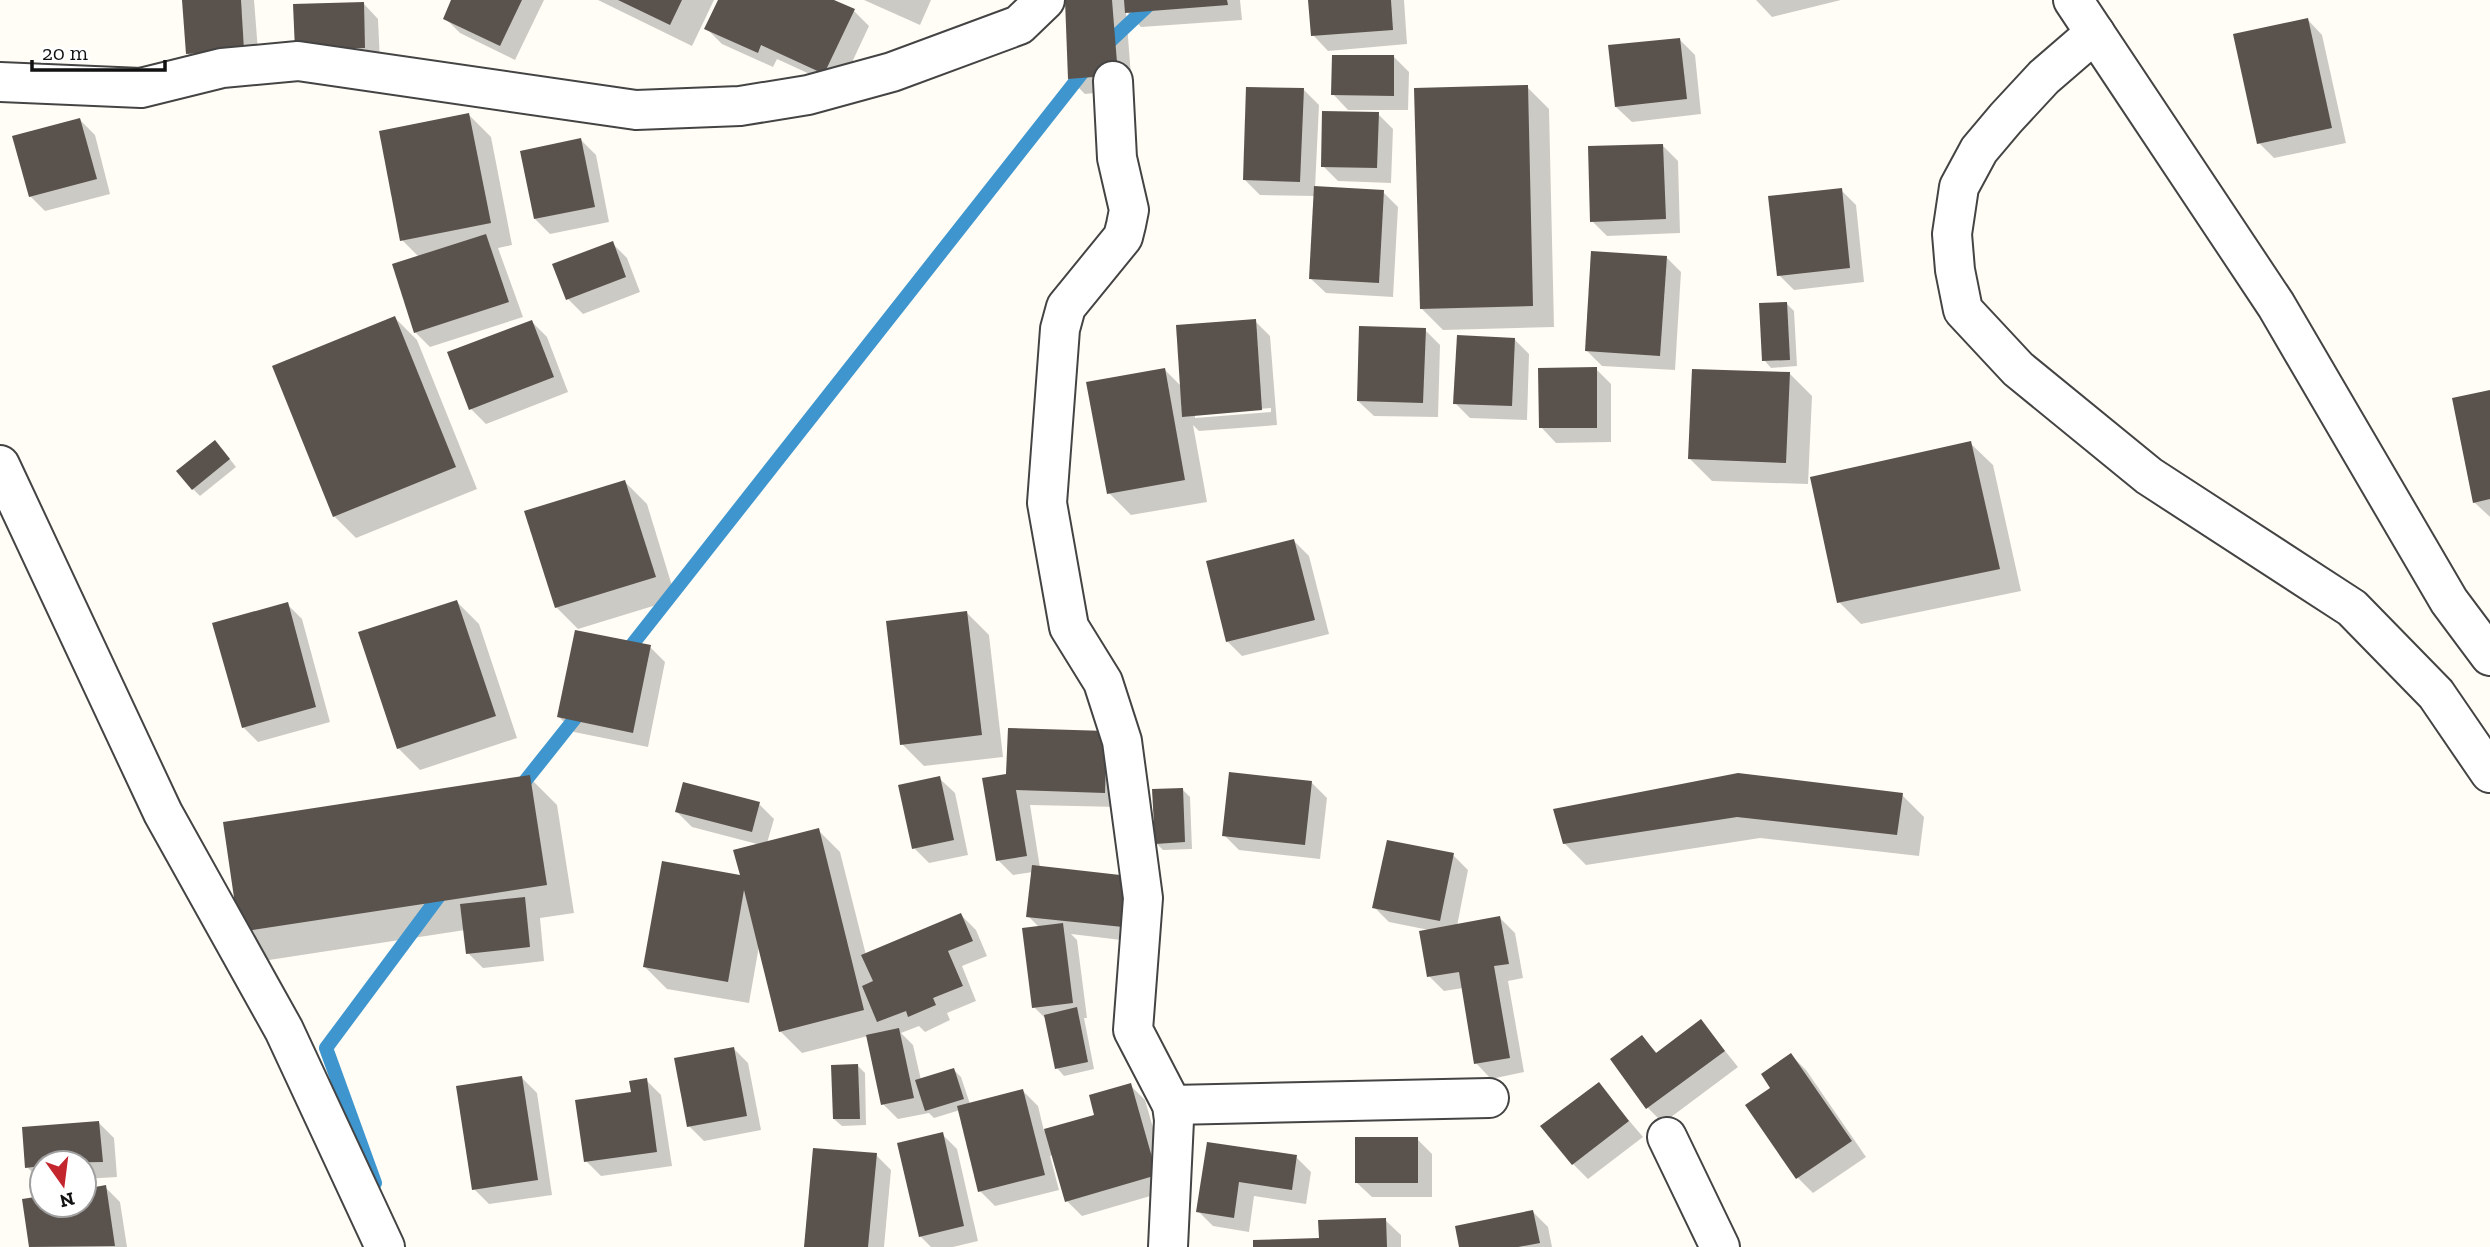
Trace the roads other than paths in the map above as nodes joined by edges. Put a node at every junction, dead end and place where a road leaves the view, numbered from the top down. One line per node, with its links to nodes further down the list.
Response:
1 (1045, 0): 5 (street)
2 (2073, 0): 3 (street)
3 (2095, 33): 7 (street); 8 (street)
4 (1113, 81): 10 (street)
5 (0, 82)
6 (0, 465): 12 (street)
7 (2490, 656)
8 (2490, 774)
9 (1489, 1098): 10 (street)
10 (1172, 1105): 13 (street)
11 (1667, 1137): 14 (street)
12 (385, 1247)
13 (1168, 1247)
14 (1720, 1247)

